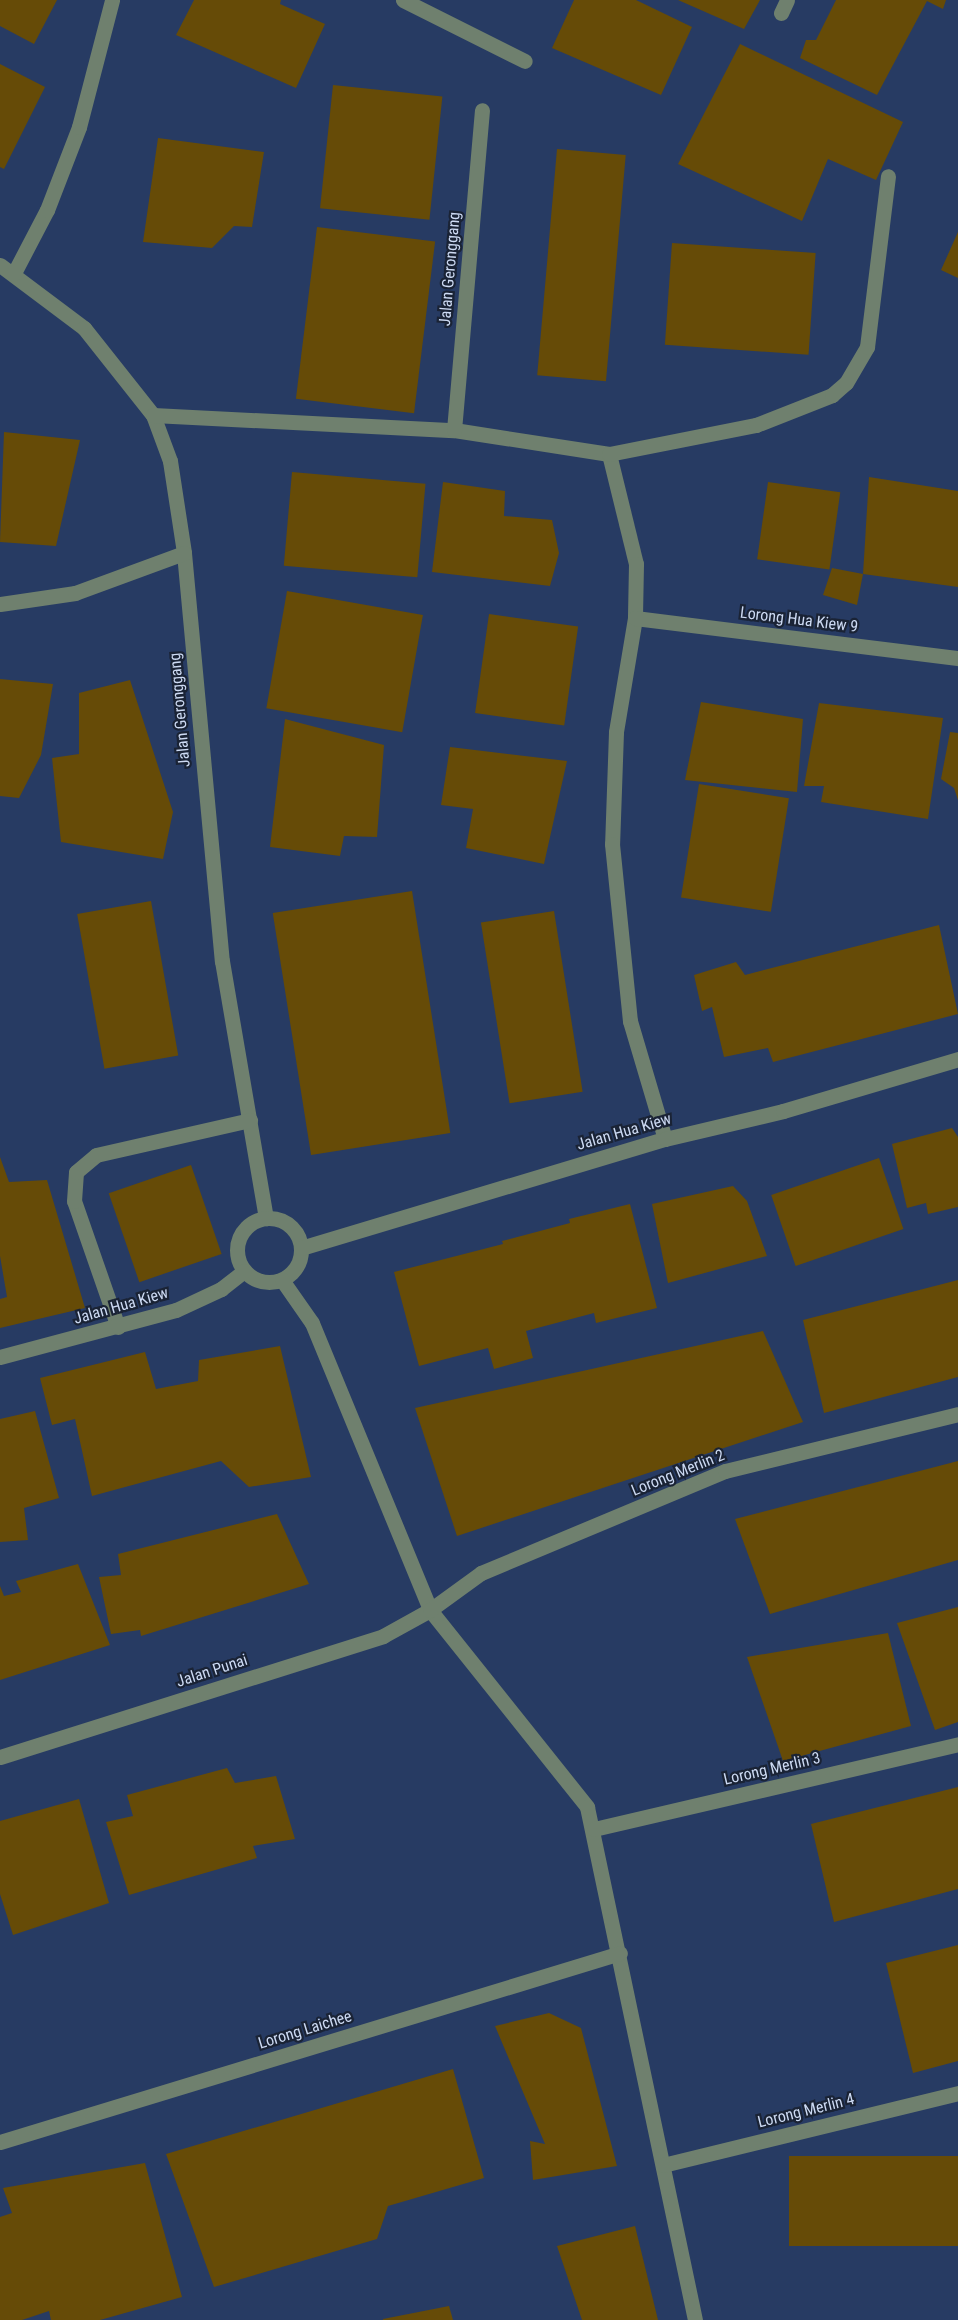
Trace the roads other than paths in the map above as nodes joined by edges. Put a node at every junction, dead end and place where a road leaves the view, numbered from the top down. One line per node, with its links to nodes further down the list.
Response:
1 (112, 0): 7 (street)
2 (404, 0): 3 (street)
3 (525, 61)
4 (482, 110): 9 (street, Jalan Geronggang)
5 (888, 176): 10 (street)
6 (0, 265): 7 (street, Jalan Geronggang)
7 (14, 273): 8 (street, Jalan Geronggang)
8 (153, 415): 9 (street); 11 (street, Jalan Geronggang)
9 (454, 430): 10 (street)
10 (609, 454): 13 (street)
11 (184, 553): 12 (street); 16 (street, Jalan Geronggang)
12 (0, 604)
13 (635, 618): 14 (street, Lorong Hua Kiew 9); 17 (street)
14 (958, 658)
15 (958, 1059): 17 (street, Jalan Hua Kiew)
16 (250, 1120): 18 (street, Jalan Geronggang); 22 (street)
17 (665, 1138): 19 (street, Jalan Hua Kiew)
18 (266, 1218): 19 (street); 20 (street)
19 (301, 1248): 21 (street)
20 (244, 1271): 21 (street); 22 (street, Jalan Hua Kiew)
21 (282, 1280): 25 (street)
22 (118, 1328): 23 (street, Jalan Hua Kiew)
23 (0, 1357)
24 (958, 1414): 25 (street, Lorong Merlin 2)
25 (430, 1610): 27 (street, Jalan Punai); 28 (street)
26 (958, 1744): 28 (street, Lorong Merlin 3)
27 (0, 1757)
28 (594, 1829): 29 (street)
29 (620, 1953): 31 (street, Lorong Laichee); 32 (street)
30 (958, 2093): 32 (street, Lorong Merlin 4)
31 (0, 2142)
32 (663, 2165): 33 (street)
33 (695, 2320)

